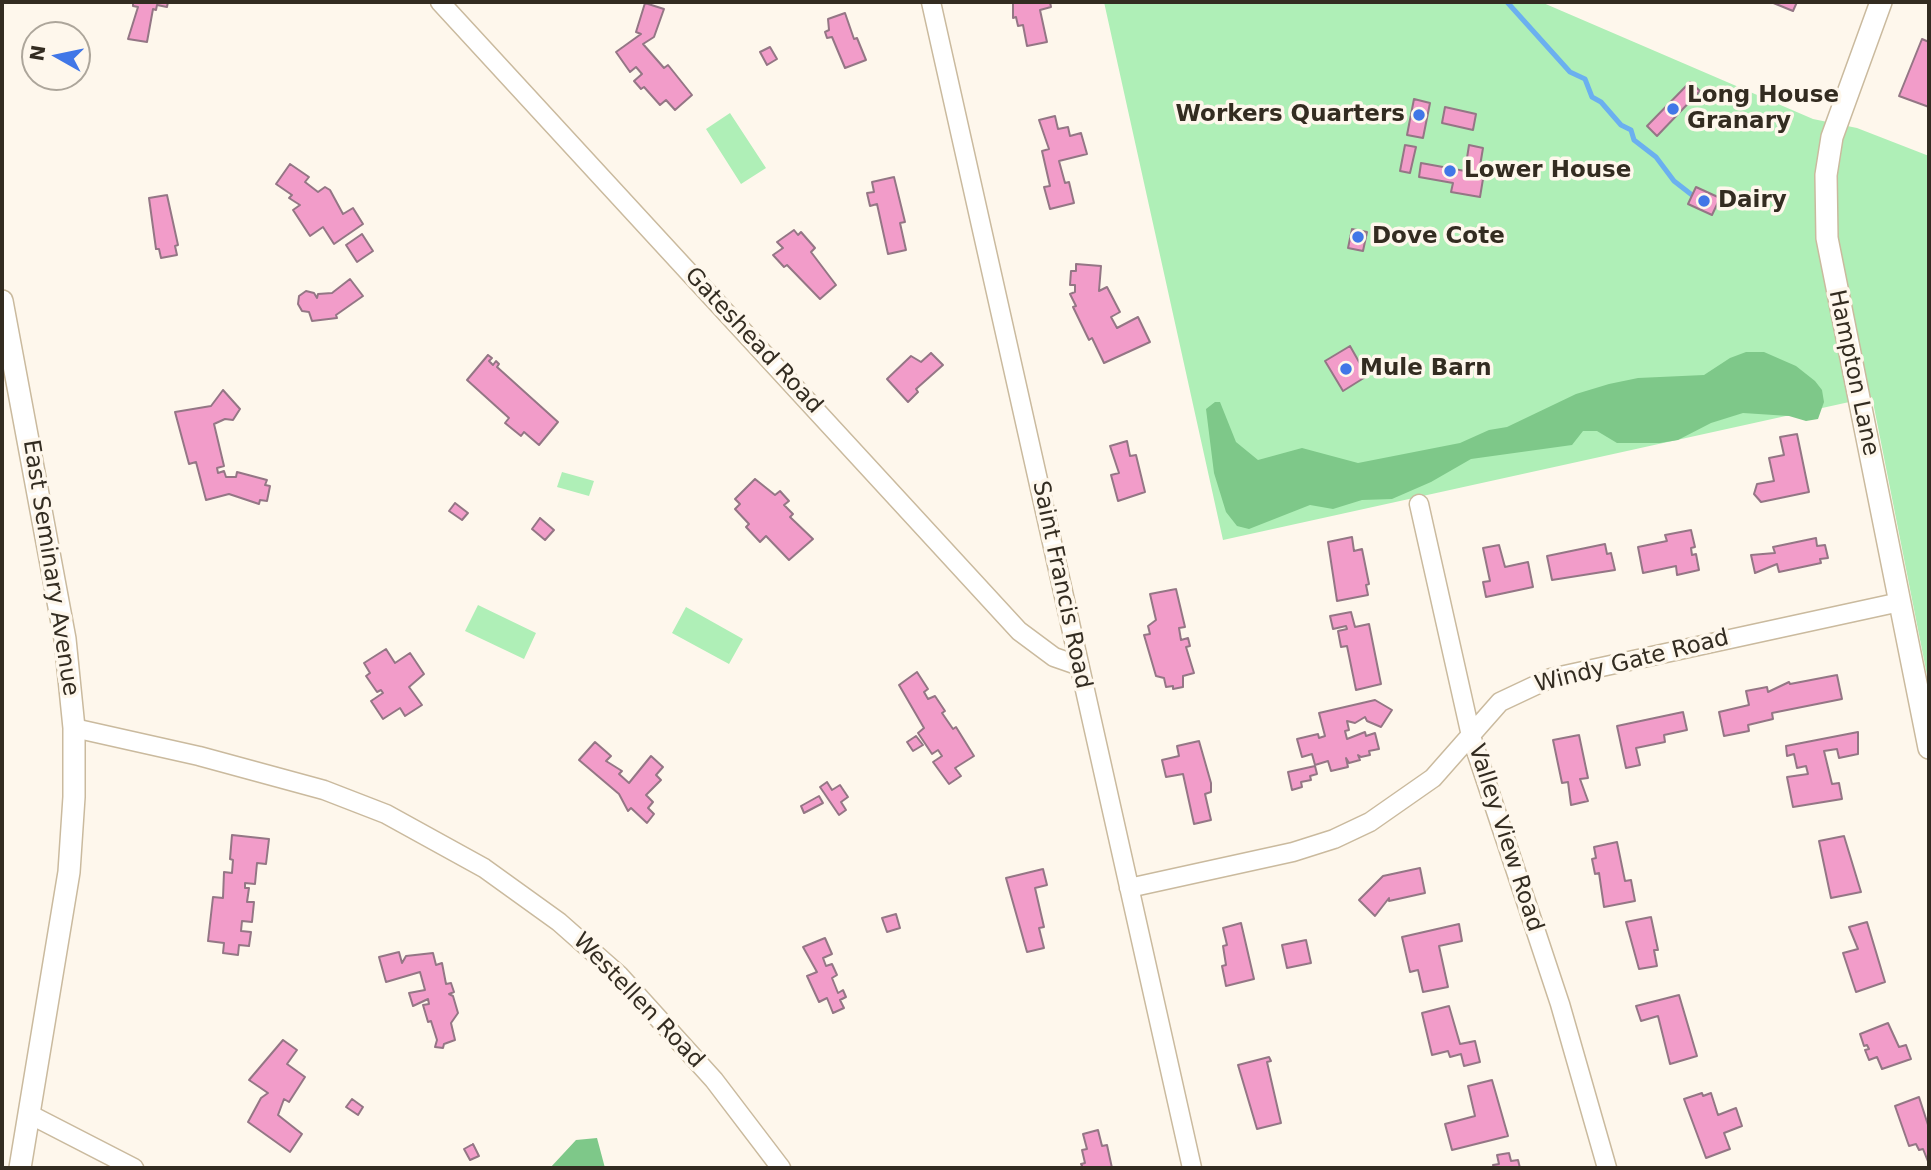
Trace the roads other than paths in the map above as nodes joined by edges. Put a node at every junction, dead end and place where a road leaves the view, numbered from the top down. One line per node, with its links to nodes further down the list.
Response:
1 (440, 2): 7 (street, Gateshead Road)
2 (931, 2): 7 (street, Saint Francis Road)
3 (1881, 2): 6 (street, Hampton Lane)
4 (2, 301): 8 (street, East Seminary Avenue)
5 (1419, 504): 9 (street, Valley View Road)
6 (1900, 602): 9 (street, Windy Gate Road); 10 (street, Hampton Lane)
7 (1077, 665): 11 (street, Saint Francis Road)
8 (74, 728): 12 (street, East Seminary Avenue); 15 (street, Westellen Road)
9 (1471, 736): 11 (street, Windy Gate Road); 17 (street, Valley View Road)
10 (1929, 748)
11 (1129, 888): 16 (street, Saint Francis Road)
12 (30, 1114): 13 (street, East Seminary Avenue); 14 (street)
13 (20, 1168)
14 (134, 1168)
15 (781, 1168)
16 (1192, 1168)
17 (1607, 1168)

